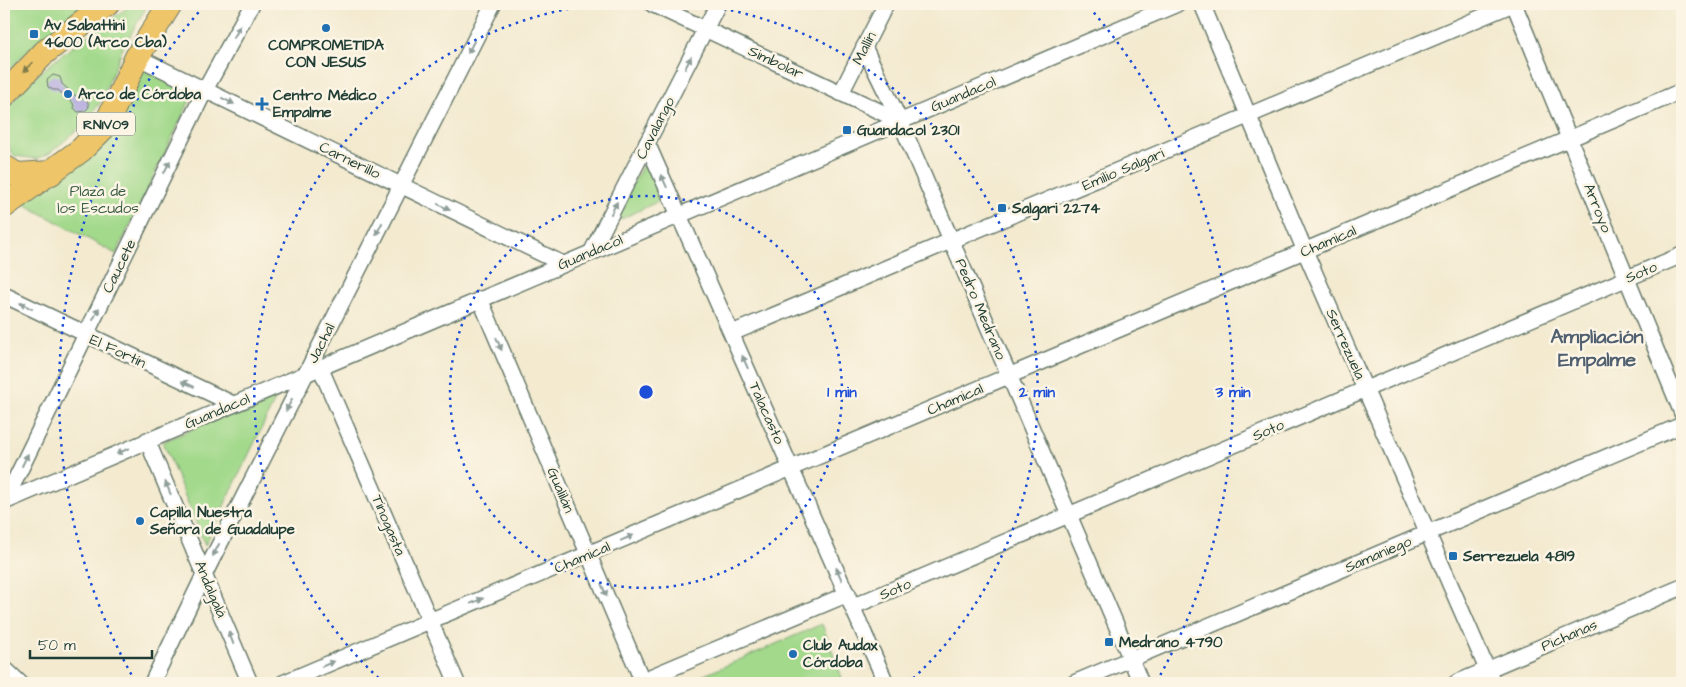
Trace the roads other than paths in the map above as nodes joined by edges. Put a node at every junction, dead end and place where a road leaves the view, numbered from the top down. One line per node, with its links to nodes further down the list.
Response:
1 (107, 4): 17 (main road, one-way to 17)
2 (170, 4): 13 (main road, RN1V09)
3 (252, 4): 14 (street, Caucete, one-way to 3)
4 (493, 4): 24 (street, Jachal, one-way to 24)
5 (652, 4): 11 (street, Simbolar)
6 (718, 4): 11 (street, Cavalango)
7 (886, 4): 12 (street, Mallín)
8 (1177, 4): 19 (street, Guandacol)
9 (1202, 4): 18 (street, Serrezuela)
10 (1514, 4): 18 (street, Emilio Salgari); 20 (street, Arroyo)
11 (705, 29): 16 (street, Simbolar); 21 (street, Cavalango, one-way to 11)
12 (864, 47): 16 (street, Mallín); 19 (street, Pedro Medrano)
13 (137, 57): 14 (street, Carnerillo); 23 (main road, RN1V09)
14 (205, 90): 24 (street, Carnerillo, one-way to 24); 36 (street, Caucete, one-way to 14)
15 (1682, 91): 20 (street, Chamical)
16 (842, 93): 19 (street, Simbolar)
17 (4, 94)
18 (1248, 116): 27 (street, Emilio Salgari); 29 (street, Serrezuela)
19 (900, 121): 26 (street, Guandacol); 27 (street, Pedro Medrano)
20 (1570, 139): 29 (street, Chamical); 32 (street, Arroyo)
21 (647, 143): 26 (street, Talacasto, one-way to 21); 28 (street, Cavalango, one-way to 21)
22 (4, 167): 23 (main road)
23 (51, 173): 25 (main road, RN1V09)
24 (401, 185): 31 (street, Carnerillo, one-way to 31); 38 (street, Jachal, one-way to 38)
25 (4, 206)
26 (679, 215): 28 (street, Guandacol); 35 (street, Talacasto)
27 (952, 241): 35 (street, Emilio Salgari); 39 (street, Pedro Medrano)
28 (592, 251): 31 (street, Guandacol)
29 (1305, 251): 39 (street, Chamical); 40 (street, Serrezuela)
30 (1682, 255): 32 (street, Soto)
31 (563, 264): 34 (street, Guandacol)
32 (1627, 278): 40 (street, Soto); 42 (street, Arroyo)
33 (4, 295): 36 (street, El Fortín, one-way to 33)
34 (480, 299): 37 (street, Guandacol); 49 (street, Gualilán, one-way to 49)
35 (732, 333): 45 (street, Talacasto, one-way to 35)
36 (86, 336): 41 (street, El Fortín, one-way to 36); 46 (street, Caucete, one-way to 36)
37 (320, 367): 38 (street, Guandacol); 53 (street, Tinogasta)
38 (305, 374): 41 (street, Guandacol); 50 (street, Jachal, one-way to 50)
39 (1010, 376): 45 (street, Chamical); 47 (street, Pedro Medrano)
40 (1365, 389): 47 (street, Soto); 48 (street, Serrezuela)
41 (233, 404): 44 (street, Guandacol)
42 (1682, 413)
43 (1682, 425): 48 (street, Samaniego)
44 (148, 440): 46 (street, Guandacol, one-way to 46); 50 (street, Andalgalá, one-way to 44)
45 (792, 468): 49 (street, Chamical, one-way to 45); 52 (street, Talacasto, one-way to 45)
46 (4, 502)
47 (1069, 515): 52 (street, Soto); 54 (street, Pedro Medrano)
48 (1429, 533): 54 (street, Samaniego); 56 (street, Serrezuela)
49 (588, 554): 53 (street, Chamical, one-way to 49); 57 (street, Gualilán, one-way to 57)
50 (205, 573): 59 (street, Jachal); 60 (street, Andalgalá, one-way to 50)
51 (1682, 587): 56 (street, Pichanas)
52 (851, 600): 57 (street, Soto); 63 (street, Talacasto)
53 (429, 621): 61 (street, Chamical, one-way to 53); 62 (street, Tinogasta)
54 (1130, 660): 64 (street, Samaniego); 65 (street, Pedro Medrano)
55 (4, 668): 58 (street)
56 (1491, 676): 66 (street, Pichanas)
57 (639, 682)
58 (20, 683)
59 (152, 683)
60 (250, 683)
61 (283, 683)
62 (457, 683)
63 (886, 683)
64 (1074, 683)
65 (1140, 683)
66 (1456, 683)

